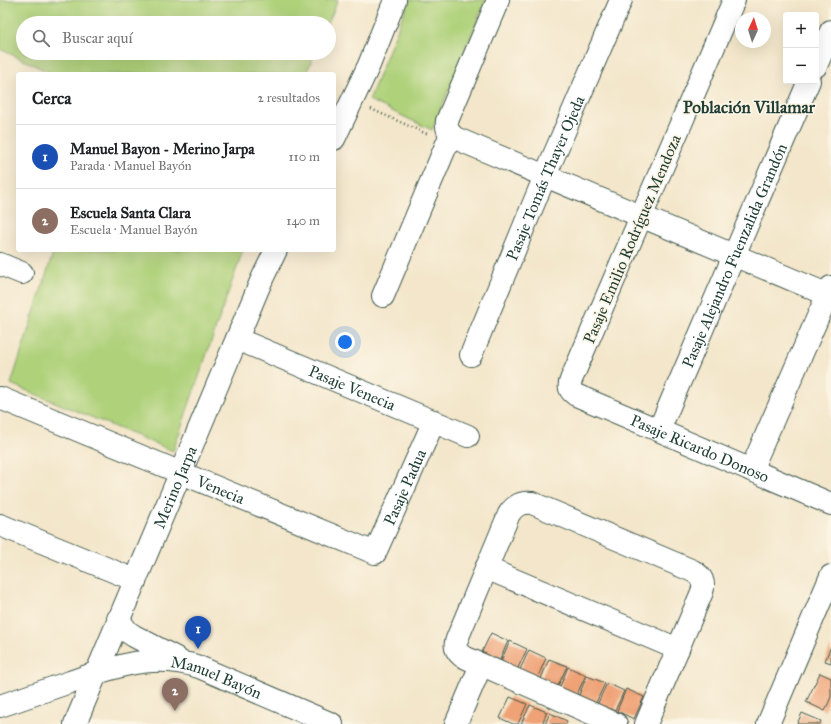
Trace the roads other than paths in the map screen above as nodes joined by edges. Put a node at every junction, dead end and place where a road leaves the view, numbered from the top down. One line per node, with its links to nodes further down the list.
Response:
1 (395, 0): 8 (street)
2 (498, 0): 9 (street)
3 (621, 0): 10 (street, Pasaje Tomás Thayer Ojeda)
4 (734, 0): 11 (street, Pasaje Emilio Rodríguez Mendoza)
5 (831, 31): 6 (street)
6 (819, 59)
7 (808, 84): 13 (street, Pasaje Alejandro Fuenzalida Grandón)
8 (336, 135)
9 (449, 139): 10 (street); 17 (street)
10 (545, 176): 11 (street); 19 (street, Pasaje Tomás Thayer Ojeda)
11 (641, 217): 13 (street); 20 (street, Pasaje Emilio Rodríguez Mendoza)
12 (275, 252): 18 (street, Merino Jarpa)
13 (734, 256): 16 (street); 23 (street, Pasaje Alejandro Fuenzalida Grandón)
14 (0, 264): 15 (street)
15 (22, 273)
16 (830, 293): 25 (street)
17 (383, 296)
18 (237, 339): 22 (street, Pasaje Venecia); 26 (street, Merino Jarpa)
19 (471, 355)
20 (570, 389): 23 (street, Pasaje Ricardo Donoso)
21 (0, 398): 26 (street, Venecia)
22 (434, 421): 24 (street, Pasaje Venecia); 29 (street, Pasaje Padua)
23 (659, 430): 25 (street, Pasaje Ricardo Donoso)
24 (468, 436)
25 (751, 470): 27 (street, Pasaje Ricardo Donoso)
26 (180, 472): 29 (street, Venecia); 32 (street, Merino Jarpa)
27 (831, 504)
28 (0, 525): 32 (street)
29 (375, 553)
30 (486, 568): 34 (street); 34 (street); 36 (street)
31 (831, 576): 44 (street)
32 (135, 580): 33 (street, Merino Jarpa)
33 (118, 619): 35 (street); 37 (street, Merino Jarpa)
34 (678, 649): 43 (street)
35 (186, 662): 37 (street, Manuel Bayón); 40 (street, Manuel Bayón)
36 (481, 665): 41 (street); 42 (street)
37 (95, 673): 38 (street, Manuel Bayón); 39 (street, Merino Jarpa)
38 (0, 706)
39 (75, 724)
40 (332, 724)
41 (456, 724)
42 (616, 724)
43 (646, 724)
44 (768, 724)

